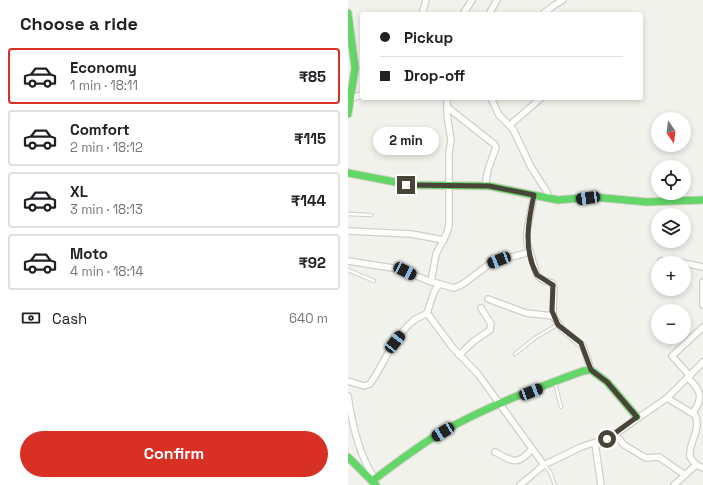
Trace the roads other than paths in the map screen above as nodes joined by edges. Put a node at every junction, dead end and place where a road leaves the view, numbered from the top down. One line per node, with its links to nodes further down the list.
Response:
1 (426, 0): 5 (street)
2 (472, 0): 6 (street)
3 (497, 0): 7 (street)
4 (563, 0): 8 (street)
5 (423, 12)
6 (464, 12)
7 (490, 12)
8 (546, 12)
9 (348, 13): 10 (main road)
10 (351, 57): 12 (main road)
11 (360, 96): 12 (street)
12 (352, 98): 17 (main road)
13 (447, 100): 16 (street)
14 (492, 100): 18 (street)
15 (538, 100): 18 (street)
16 (447, 107): 20 (street); 21 (street)
17 (348, 114)
18 (510, 125): 23 (street)
19 (348, 173): 20 (main road)
20 (449, 185): 21 (main road); 28 (street)
21 (484, 186): 22 (main road)
22 (534, 195): 23 (main road); 29 (street)
23 (549, 198): 24 (main road)
24 (703, 200)
25 (348, 214): 26 (lane)
26 (371, 215)
27 (348, 231): 28 (street)
28 (444, 240): 35 (street)
29 (530, 252): 37 (street); 42 (street)
30 (348, 261): 35 (street)
31 (691, 264): 32 (street)
32 (703, 267)
33 (348, 270): 34 (lane)
34 (374, 281)
35 (431, 282): 37 (street)
36 (703, 282): 39 (street)
37 (439, 284): 41 (street)
38 (488, 299): 42 (street)
39 (703, 305)
40 (481, 308): 46 (street)
41 (427, 313): 46 (street); 50 (street)
42 (553, 316): 43 (street)
43 (558, 325): 45 (lane); 48 (street)
44 (703, 327): 49 (street)
45 (515, 354)
46 (459, 355): 54 (street)
47 (703, 362): 49 (street)
48 (591, 370): 51 (main road); 57 (main road)
49 (689, 377): 53 (street); 56 (street)
50 (348, 381)
51 (555, 383): 54 (main road); 55 (lane)
52 (348, 396): 59 (street)
53 (667, 398): 56 (street); 57 (street)
54 (499, 404): 62 (street); 69 (main road)
55 (561, 407)
56 (694, 414): 58 (street); 66 (street)
57 (637, 417): 60 (street)
58 (703, 419)
59 (350, 420): 69 (street)
60 (615, 434): 61 (street); 68 (street)
61 (595, 443): 65 (street); 72 (street)
62 (532, 449): 63 (street); 65 (street)
63 (495, 452)
64 (348, 457): 69 (main road)
65 (544, 464): 70 (street); 71 (lane)
66 (696, 465): 67 (street); 68 (street)
67 (703, 468)
68 (685, 475): 73 (street)
69 (374, 482)
70 (520, 485)
71 (555, 485)
72 (601, 485)
73 (674, 485)

